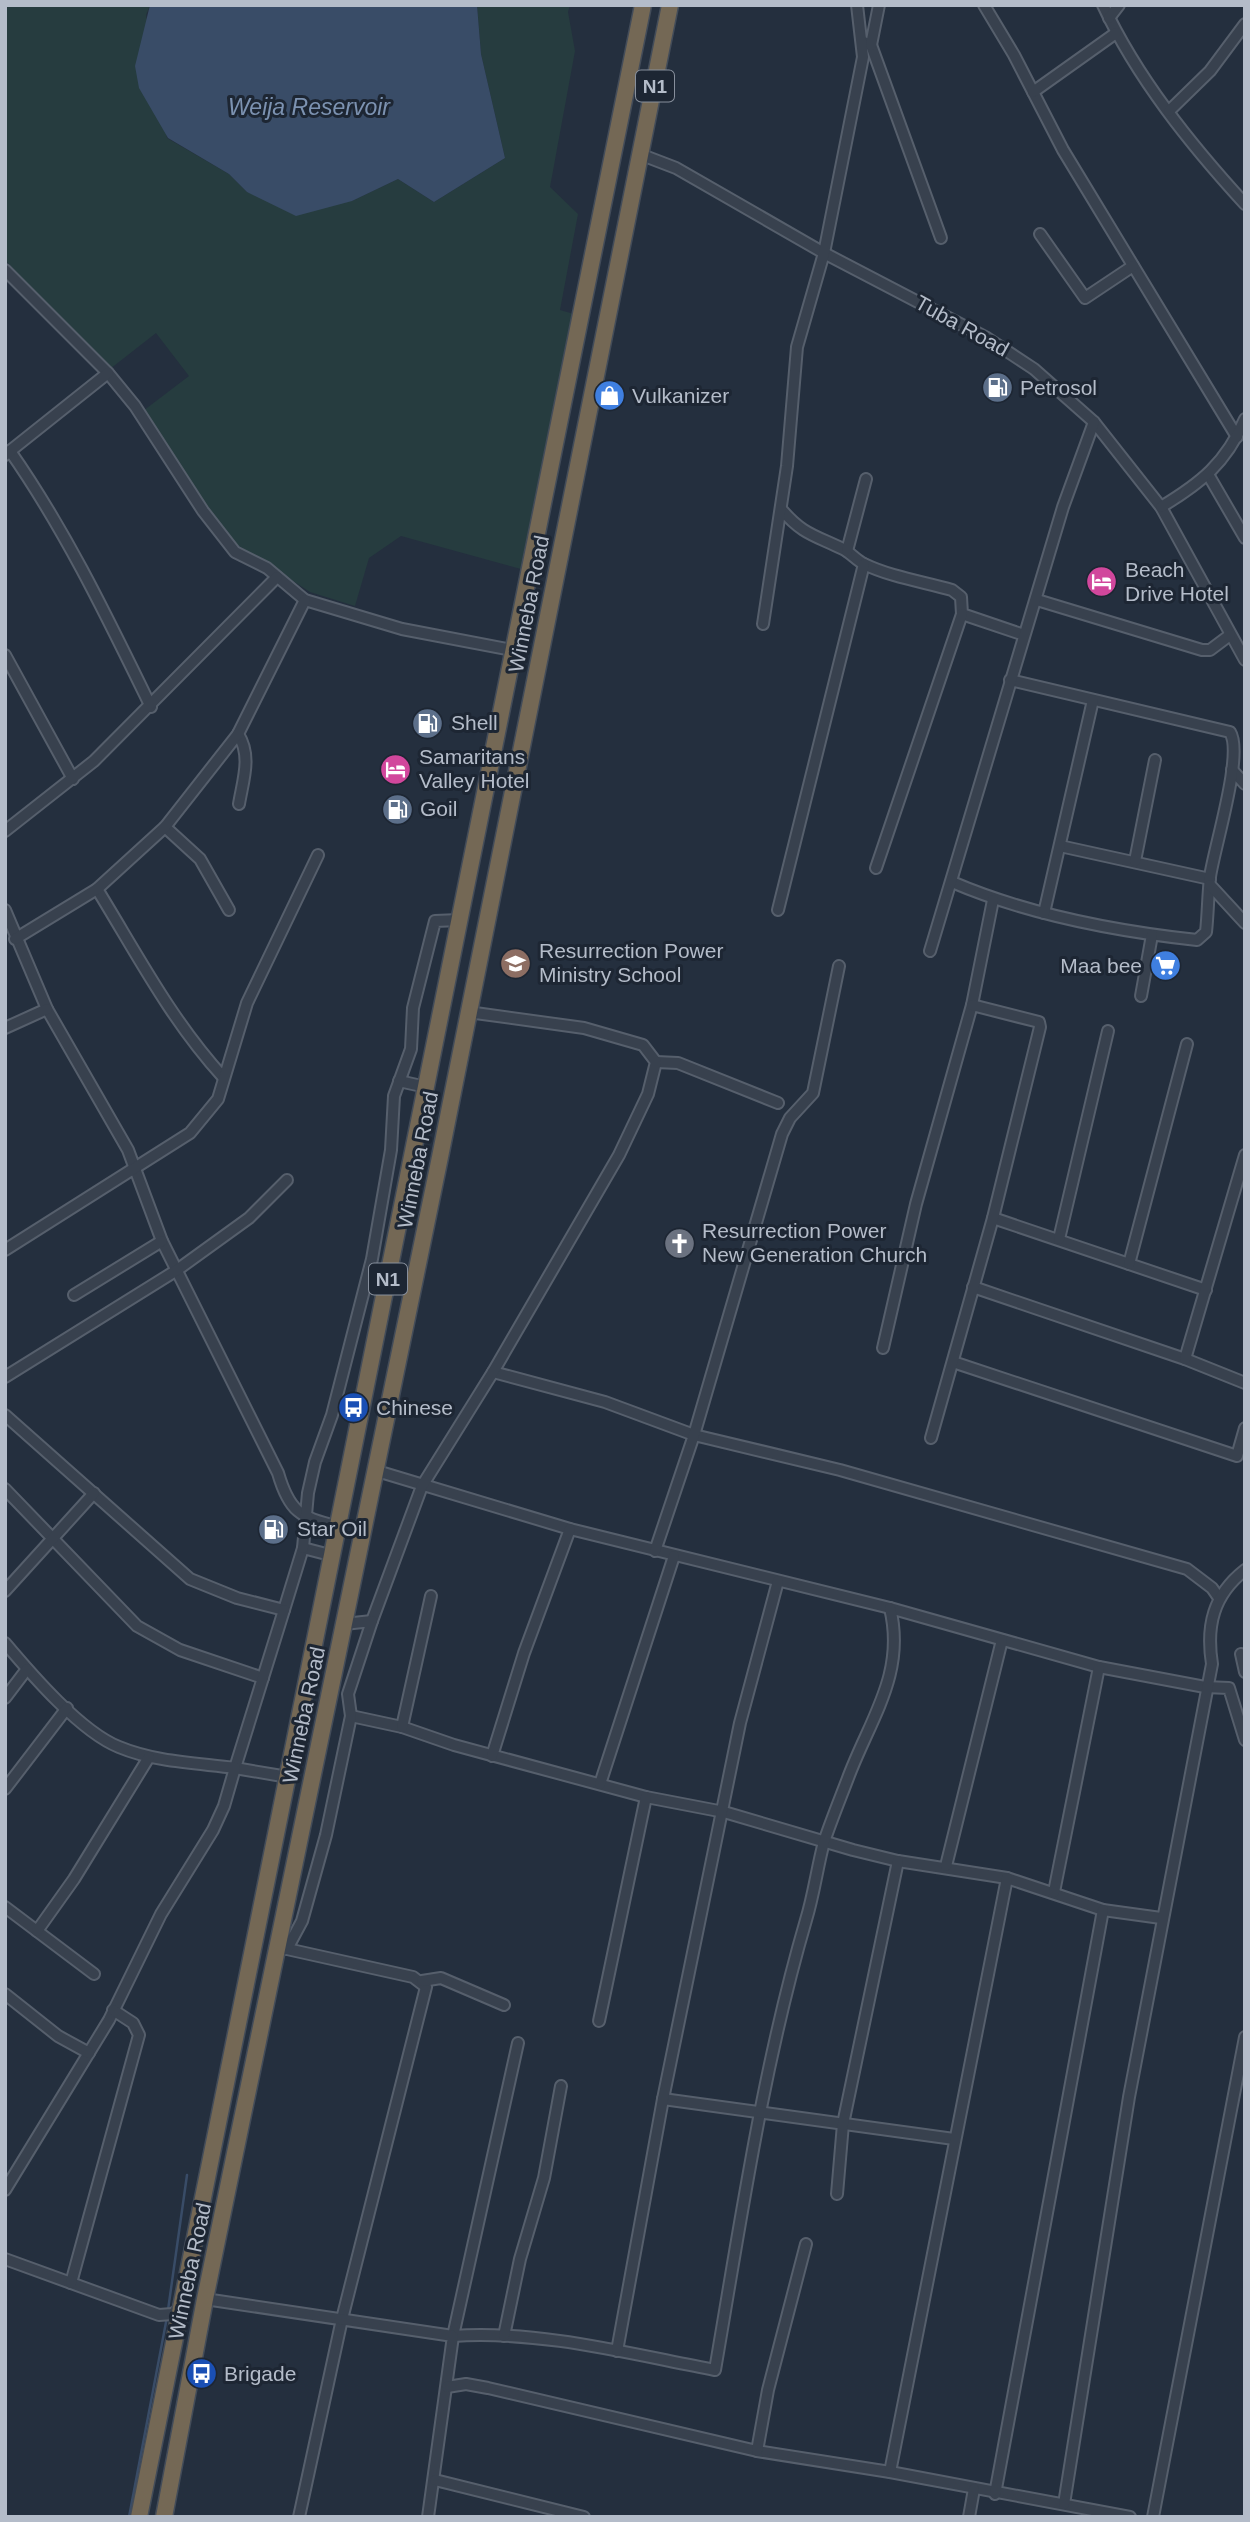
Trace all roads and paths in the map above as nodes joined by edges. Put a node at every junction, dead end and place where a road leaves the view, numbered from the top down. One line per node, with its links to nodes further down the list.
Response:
1 (640, 5): 33 (highway, Winneba Road / N1)
2 (857, 5): 11 (street)
3 (879, 5): 11 (street)
4 (984, 5): 12 (street)
5 (1102, 5): 8 (street)
6 (1119, 5): 8 (street)
7 (670, 8): 14 (highway, Winneba Road / N1)
8 (1109, 18): 10 (street)
9 (1245, 24): 13 (street)
10 (1116, 33): 12 (street); 13 (street)
11 (868, 43): 17 (street); 18 (street)
12 (1033, 92): 19 (street)
13 (1169, 111): 15 (street)
14 (642, 155): 18 (street, Tuba Road); 35 (highway, Winneba Road / N1)
15 (1245, 204)
16 (1040, 234): 19 (street)
17 (941, 238)
18 (824, 253): 23 (street, Tuba Road); 29 (street)
19 (1133, 266): 24 (street)
20 (5, 270): 21 (street)
21 (108, 373): 25 (street); 34 (street)
22 (1245, 419): 24 (street)
23 (1094, 422): 28 (street, Tuba Road); 37 (street)
24 (1237, 437): 26 (street)
25 (8, 453): 47 (street)
26 (1209, 476): 28 (street); 30 (street)
27 (866, 479): 31 (street)
28 (1161, 507): 41 (street, Tuba Road)
29 (781, 509): 31 (street); 39 (street)
30 (1245, 538)
31 (847, 551): 32 (street)
32 (864, 564): 38 (street); 66 (street)
33 (529, 572): 35 (highway); 42 (highway, Winneba Road / N1)
34 (277, 577): 36 (street); 47 (street)
35 (556, 577): 77 (highway, Winneba Road / N1)
36 (305, 600): 42 (street); 48 (street)
37 (1037, 600): 40 (street); 41 (street)
38 (962, 614): 40 (street); 59 (street)
39 (763, 624)
40 (1024, 635): 45 (street)
41 (1230, 635): 44 (street, Tuba Road)
42 (512, 650): 68 (highway, Winneba Road / N1)
43 (5, 655): 51 (street)
44 (1245, 660)
45 (1010, 680): 46 (street); 60 (street)
46 (1093, 700): 50 (street); 56 (street)
47 (151, 707): 51 (street)
48 (238, 734): 53 (street); 54 (street)
49 (1155, 760): 58 (street)
50 (1232, 770): 52 (street); 61 (street)
51 (73, 779): 55 (street)
52 (1245, 785)
53 (239, 804)
54 (165, 827): 62 (street); 65 (street)
55 (5, 831)
56 (1060, 846): 58 (street); 67 (street)
57 (318, 855): 82 (street)
58 (1135, 861): 61 (street)
59 (876, 868)
60 (952, 882): 63 (street); 72 (street)
61 (1210, 882): 69 (street); 70 (street)
62 (97, 889): 71 (street); 82 (street)
63 (993, 900): 67 (street); 75 (street)
64 (5, 910): 71 (street)
65 (229, 910)
66 (778, 910)
67 (1044, 913): 70 (street)
68 (459, 920): 83 (street); 84 (highway, Winneba Road / N1)
69 (1245, 923)
70 (1152, 935): 74 (street)
71 (15, 939): 76 (street)
72 (930, 951)
73 (839, 966): 108 (street)
74 (1141, 996)
75 (972, 1005): 89 (street); 100 (street)
76 (47, 1009): 78 (street); 87 (street)
77 (468, 1012): 81 (street); 110 (highway, Winneba Road / N1)
78 (5, 1028)
79 (1108, 1031): 90 (street)
80 (1187, 1044): 95 (street)
81 (656, 1062): 85 (street); 103 (street)
82 (223, 1077): 87 (street)
83 (399, 1081): 84 (street); 93 (street)
84 (426, 1087): 94 (highway, Winneba Road / N1)
85 (778, 1103)
86 (1245, 1155): 98 (street)
87 (135, 1167): 91 (street); 92 (street)
88 (286, 1180): 96 (street)
89 (993, 1218): 90 (street); 97 (street)
90 (1059, 1239): 95 (street)
91 (162, 1241): 96 (street); 99 (street)
92 (5, 1250)
93 (372, 1258): 94 (street); 114 (street)
94 (392, 1262): 115 (highway, Winneba Road / N1)
95 (1129, 1264): 98 (street)
96 (177, 1270): 104 (street); 114 (street)
97 (973, 1287): 101 (street); 102 (street)
98 (1206, 1290): 101 (street)
99 (74, 1294)
100 (883, 1348)
101 (1185, 1359): 105 (street)
102 (953, 1362): 107 (street); 109 (street)
103 (493, 1371): 108 (street); 111 (street)
104 (5, 1377)
105 (1245, 1383)
106 (5, 1415): 113 (street)
107 (1245, 1428)
108 (694, 1435): 119 (street); 126 (street)
109 (931, 1438)
110 (377, 1471): 111 (street); 130 (highway, Winneba Road / N1)
111 (422, 1486): 116 (street); 129 (street)
112 (5, 1489): 117 (street)
113 (94, 1493): 117 (street); 128 (street)
114 (307, 1520): 115 (street); 118 (street)
115 (337, 1526): 120 (highway, Winneba Road / N1)
116 (570, 1530): 119 (street); 144 (street)
117 (52, 1540): 124 (street); 137 (street)
118 (303, 1548): 120 (street); 128 (street)
119 (655, 1551): 121 (street)
120 (330, 1555): 147 (highway, Winneba Road / N1)
121 (674, 1556): 123 (street); 148 (street)
122 (1245, 1570): 126 (street)
123 (778, 1581): 127 (street); 151 (street)
124 (5, 1591)
125 (431, 1596): 142 (street)
126 (1219, 1598): 138 (street)
127 (890, 1608): 131 (street); 152 (street)
128 (284, 1610): 137 (street)
129 (372, 1621): 130 (street); 141 (street)
130 (344, 1624): 157 (highway, Winneba Road / N1)
131 (1002, 1640): 134 (street); 154 (street)
132 (5, 1643): 135 (street)
133 (1241, 1654): 136 (street)
134 (1099, 1667): 138 (street); 158 (street)
135 (27, 1669): 139 (street); 140 (street)
136 (1245, 1672)
137 (263, 1678): 146 (street)
138 (1205, 1687): 143 (street); 161 (street)
139 (5, 1698)
140 (67, 1708): 145 (street); 149 (street)
141 (351, 1716): 142 (street); 163 (street)
142 (402, 1727): 144 (street)
143 (1245, 1740)
144 (492, 1756): 148 (street)
145 (149, 1757): 146 (street); 162 (street)
146 (235, 1768): 147 (street); 168 (street)
147 (288, 1777): 156 (highway, Winneba Road / N1)
148 (600, 1784): 150 (street)
149 (5, 1789)
150 (646, 1797): 151 (street); 169 (street)
151 (724, 1812): 152 (street); 174 (street)
152 (825, 1842): 153 (street); 175 (street)
153 (898, 1861): 154 (street); 176 (street)
154 (946, 1866): 155 (street)
155 (1007, 1878): 158 (street); 177 (street)
156 (268, 1884): 157 (highway); 184 (highway, Winneba Road / N1)
157 (290, 1891): 163 (highway, Winneba Road / N1)
158 (1054, 1892): 160 (street)
159 (5, 1907): 162 (street)
160 (1103, 1910): 161 (street); 194 (street)
161 (1161, 1919): 195 (street)
162 (37, 1931): 164 (street)
163 (282, 1948): 165 (street); 183 (highway, Winneba Road / N1)
164 (94, 1974)
165 (422, 1981): 167 (street); 185 (street)
166 (5, 1994): 172 (street)
167 (504, 2005)
168 (113, 2010): 172 (street); 182 (street)
169 (599, 2021)
170 (1245, 2037): 203 (street)
171 (518, 2043): 186 (street)
172 (89, 2053): 178 (street)
173 (561, 2086): 187 (street)
174 (663, 2099): 175 (street); 188 (street)
175 (759, 2111): 176 (street); 188 (street)
176 (843, 2124): 177 (street); 179 (street)
177 (954, 2139): 191 (street)
178 (5, 2190)
179 (836, 2194)
180 (806, 2244): 190 (street)
181 (5, 2259): 182 (street)
182 (71, 2283): 184 (street)
183 (205, 2299): 185 (street); 197 (highway, Winneba Road / N1)
184 (183, 2308): 196 (highway, Winneba Road / N1)
185 (342, 2319): 186 (street); 198 (street)
186 (453, 2336): 187 (street); 189 (street)
187 (504, 2336): 188 (street)
188 (617, 2351)
189 (447, 2387): 190 (street); 192 (street)
190 (757, 2451): 191 (street)
191 (890, 2472): 193 (street)
192 (435, 2480): 199 (street); 200 (street)
193 (974, 2489): 194 (street); 201 (street)
194 (995, 2494): 195 (street)
195 (1064, 2504): 202 (street)
196 (139, 2517)
197 (164, 2517)
198 (299, 2517)
199 (428, 2517)
200 (584, 2517)
201 (969, 2517)
202 (1130, 2517)
203 (1153, 2517)

